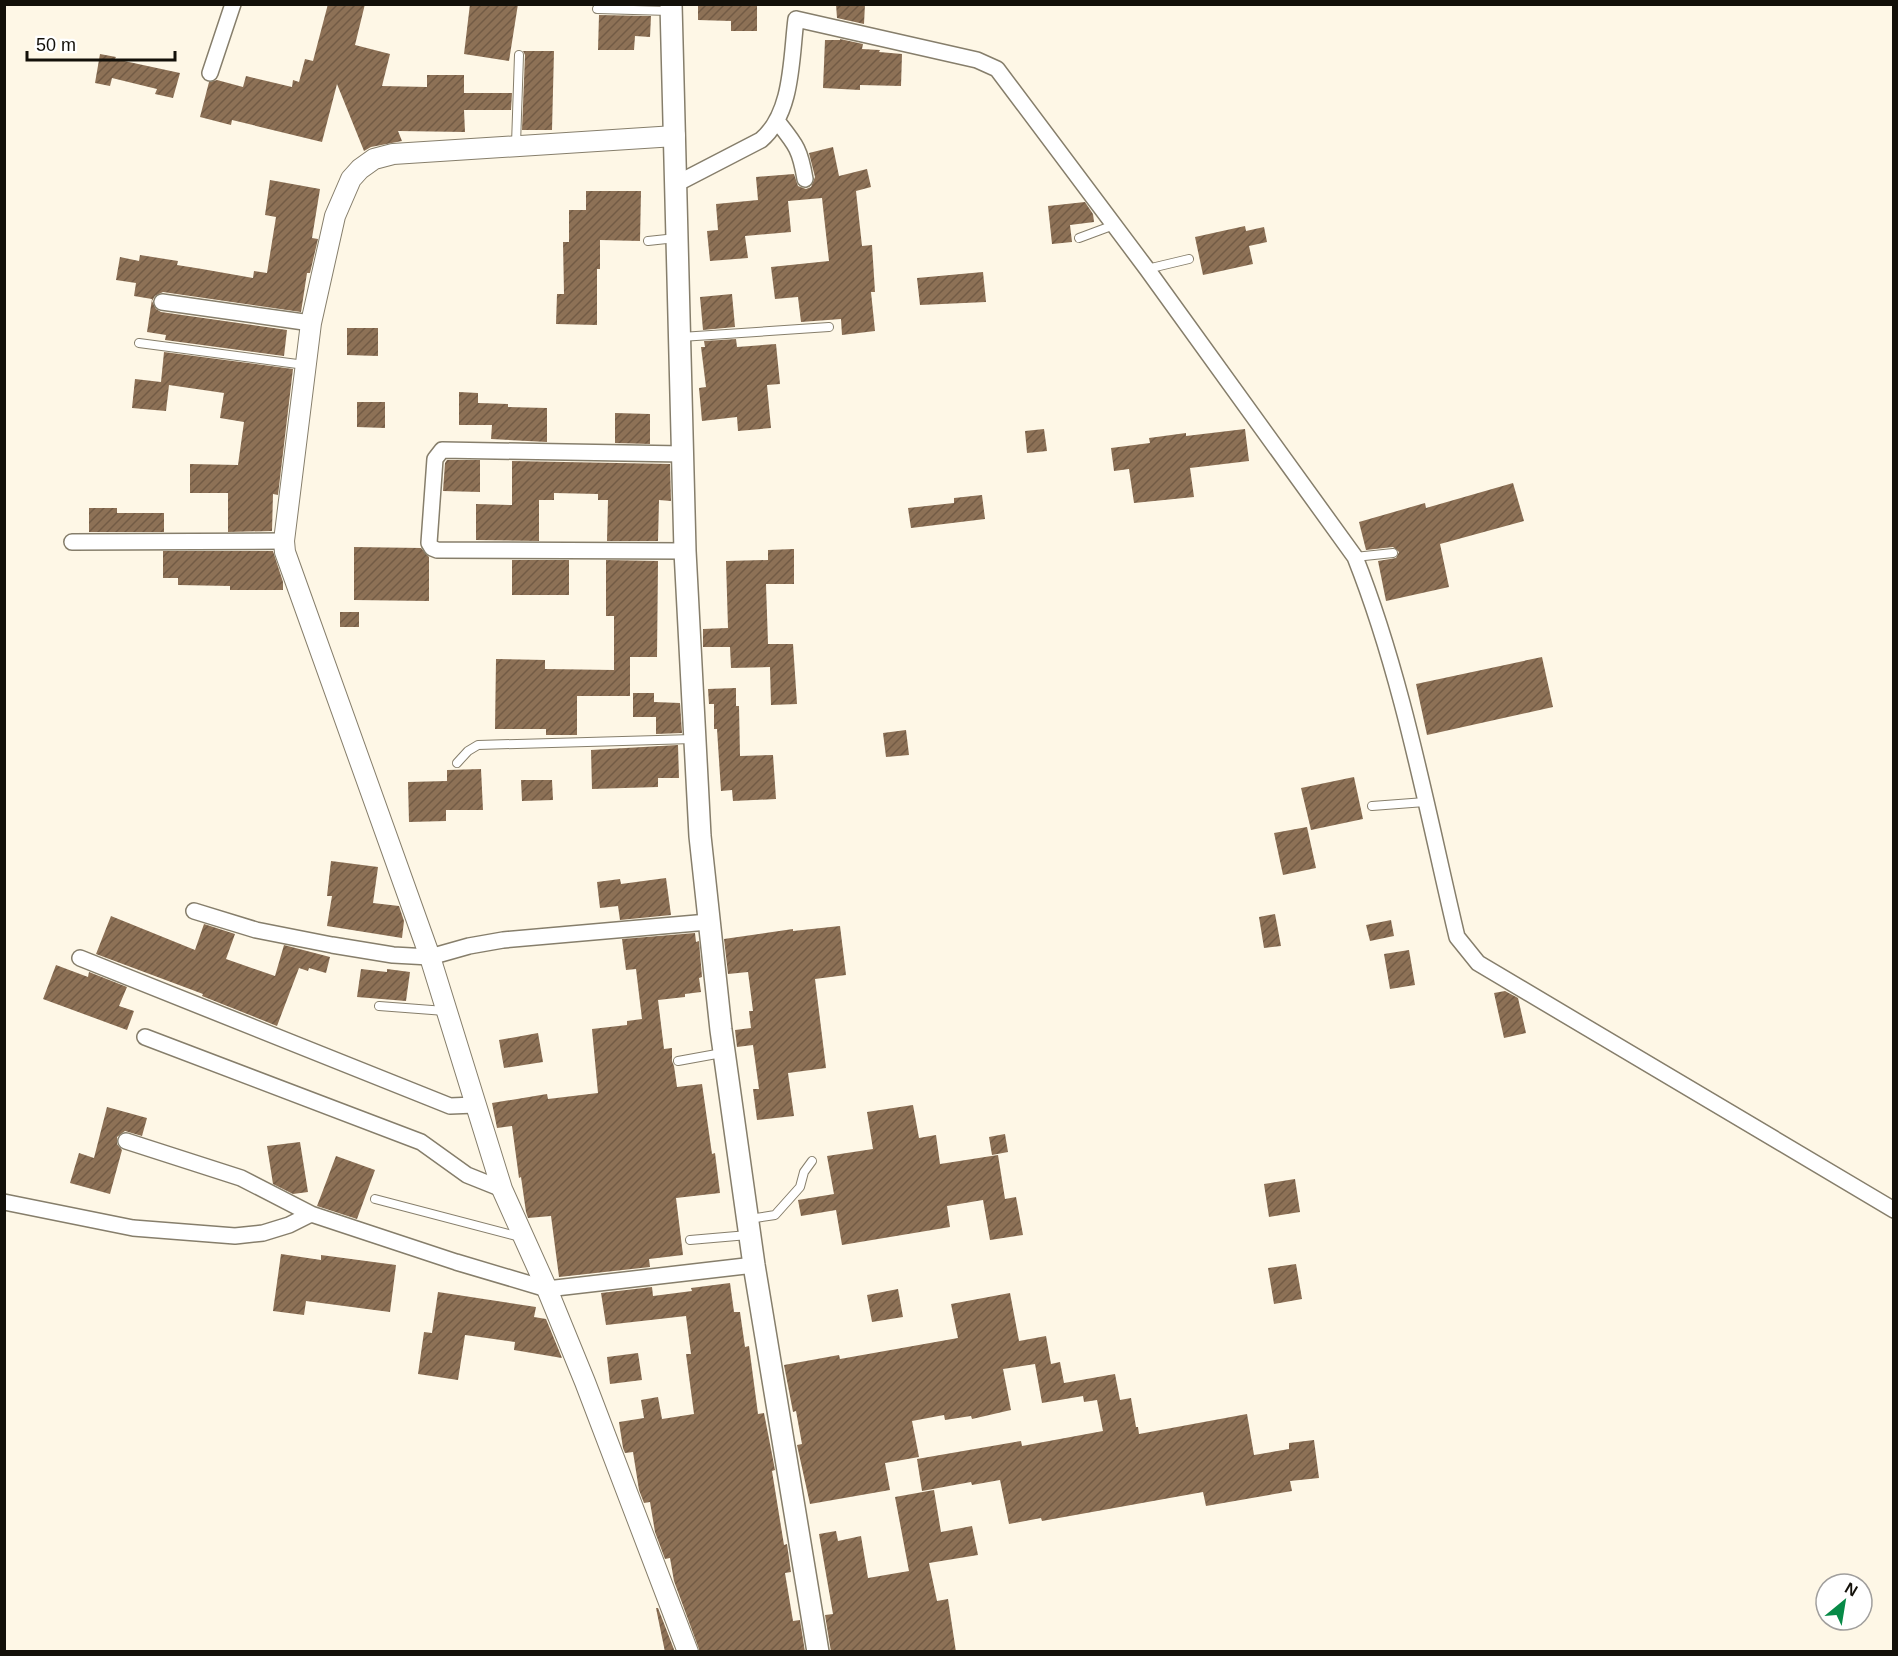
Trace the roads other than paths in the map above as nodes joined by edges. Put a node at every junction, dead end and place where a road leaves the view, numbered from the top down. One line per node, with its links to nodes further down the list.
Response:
1 (233, 4): 6 (street)
2 (672, 8): 3 (lane); 8 (main road)
3 (597, 9)
4 (796, 12): 7 (street); 12 (street)
5 (519, 55): 9 (lane)
6 (210, 73)
7 (777, 121): 10 (street); 11 (street)
8 (675, 136): 9 (street); 11 (main road)
9 (516, 146): 19 (street)
10 (805, 179)
11 (676, 184): 13 (main road)
12 (1114, 225): 14 (lane); 17 (street)
13 (677, 238): 15 (lane); 21 (main road)
14 (1079, 238)
15 (648, 241)
16 (1190, 259): 17 (lane)
17 (1147, 269): 29 (street)
18 (162, 302): 19 (street)
19 (312, 323): 23 (street)
20 (830, 327): 21 (lane)
21 (680, 337): 24 (main road)
22 (139, 343): 23 (lane)
23 (306, 366): 25 (street)
24 (683, 454): 27 (main road); 27 (street)
25 (284, 541): 26 (street); 36 (street)
26 (72, 542)
27 (685, 551): 30 (main road)
28 (1393, 553): 29 (lane)
29 (1355, 557): 32 (street)
30 (695, 740): 31 (lane); 35 (main road)
31 (458, 763)
32 (1425, 802): 33 (lane); 49 (street)
33 (1372, 806)
34 (194, 911): 36 (street)
35 (708, 922): 36 (street); 41 (main road)
36 (430, 957): 39 (street)
37 (80, 958): 43 (street)
38 (379, 1006): 39 (lane)
39 (447, 1011): 43 (street)
40 (145, 1037): 46 (street)
41 (724, 1053): 42 (lane); 51 (main road)
42 (678, 1062)
43 (475, 1105): 46 (street)
44 (126, 1141): 50 (street)
45 (812, 1161): 51 (lane)
46 (502, 1189): 52 (street)
47 (375, 1199): 52 (lane)
48 (4, 1202): 50 (street)
49 (1893, 1210)
50 (311, 1214): 55 (street)
51 (748, 1227): 53 (lane); 54 (main road)
52 (524, 1239): 55 (street)
53 (690, 1240)
54 (754, 1265): 55 (street); 57 (main road)
55 (547, 1289): 56 (street)
56 (688, 1652)
57 (818, 1652)

